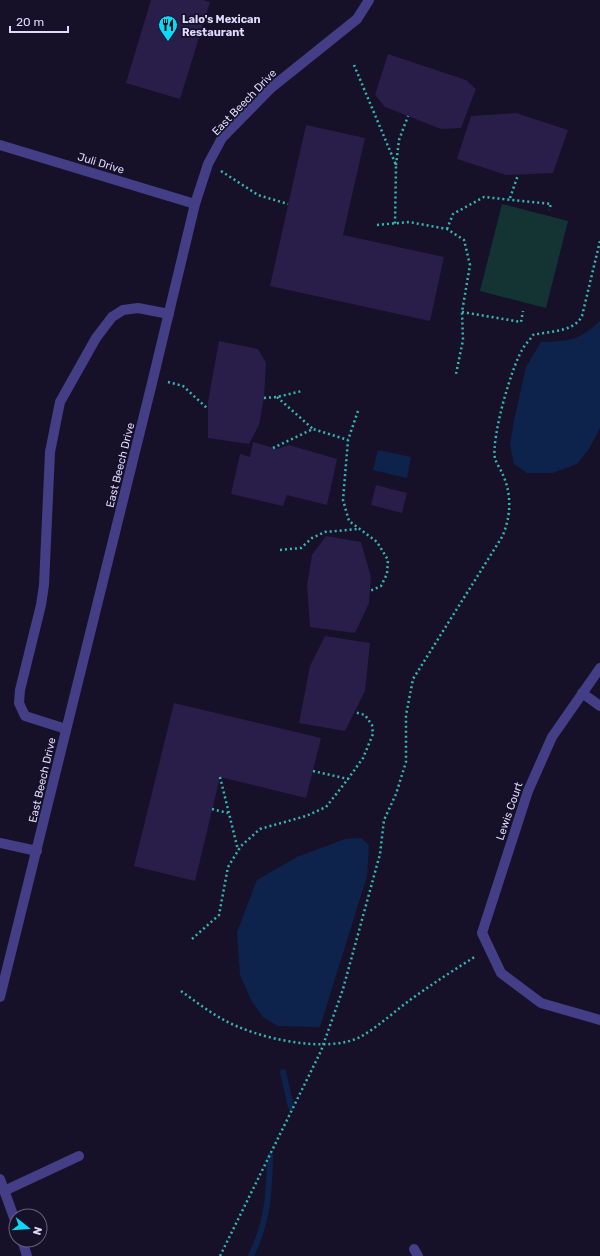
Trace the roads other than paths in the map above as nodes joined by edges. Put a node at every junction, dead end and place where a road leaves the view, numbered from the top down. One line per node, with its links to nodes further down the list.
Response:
1 (369, 0): 3 (street, East Beech Drive)
2 (0, 145): 3 (street, Juli Drive)
3 (195, 204): 4 (street, East Beech Drive)
4 (169, 314): 8 (street, East Beech Drive); 8 (street)
5 (600, 668): 6 (street, Lewis Court)
6 (582, 694): 7 (street); 12 (street, Lewis Court)
7 (600, 706)
8 (66, 729): 10 (street, East Beech Drive)
9 (0, 843): 10 (street)
10 (37, 851): 11 (street, East Beech Drive)
11 (0, 998)
12 (600, 1020)
13 (79, 1156): 15 (street)
14 (0, 1179): 15 (street)
15 (4, 1191): 16 (street)
16 (10, 1208)

